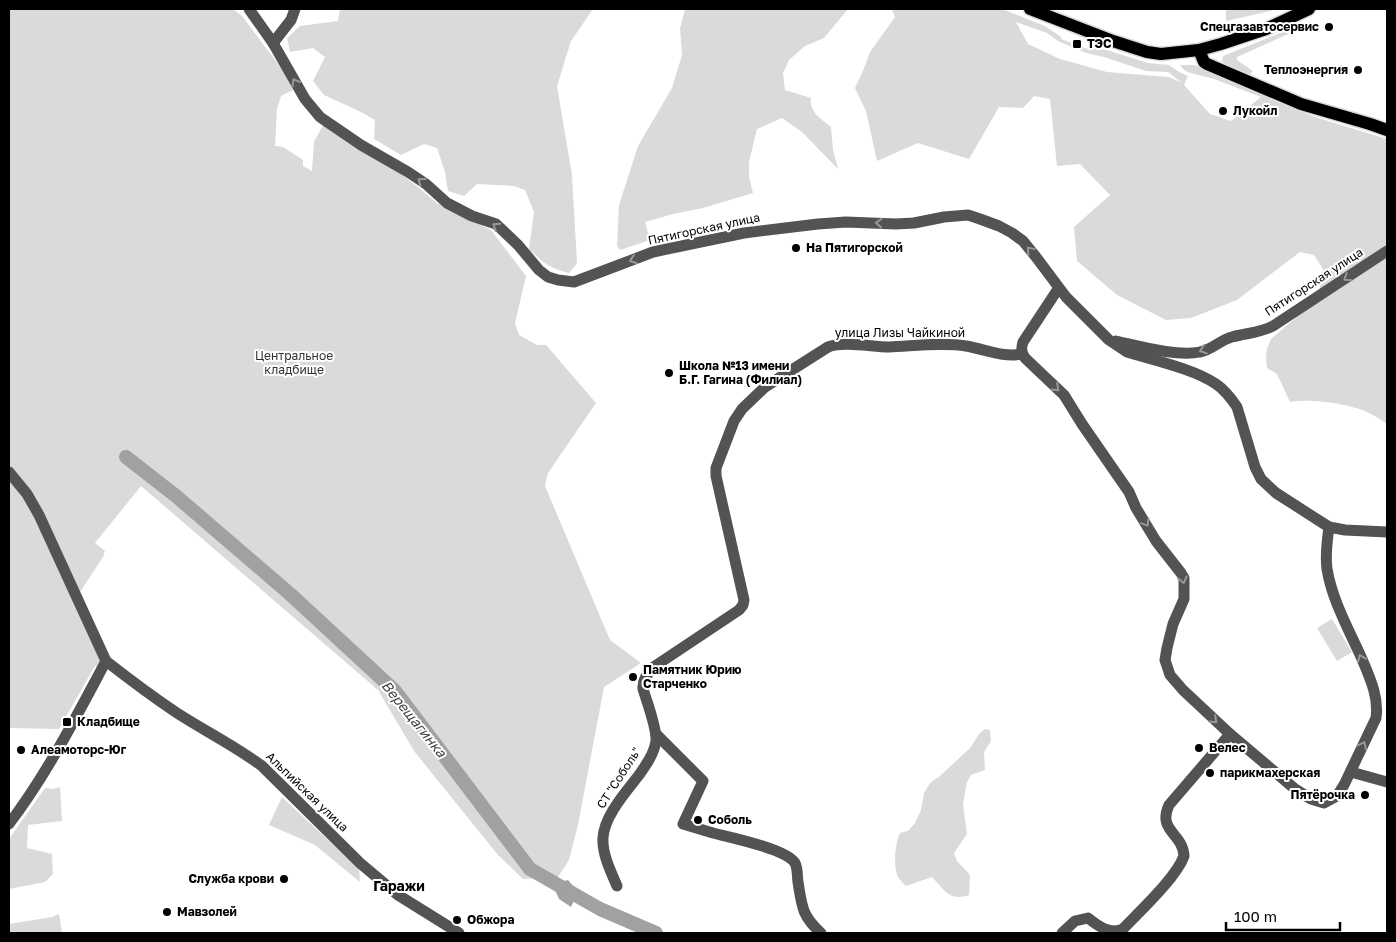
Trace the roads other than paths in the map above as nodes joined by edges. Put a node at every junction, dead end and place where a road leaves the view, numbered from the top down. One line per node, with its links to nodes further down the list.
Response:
1 (249, 9): 5 (street, Пятигорская улица)
2 (295, 9): 5 (street)
3 (1030, 9): 6 (main road)
4 (1309, 9): 6 (main road)
5 (273, 43): 9 (street, Пятигорская улица, one-way to 5)
6 (1199, 50): 7 (main road)
7 (1387, 130)
8 (1387, 251): 10 (street, Пятигорская улица, one-way to 10)
9 (1058, 289): 10 (street, Пятигорская улица); 11 (street)
10 (1109, 340): 13 (street, Пятигорская улица)
11 (1022, 354): 16 (street, улица Лизы Чайкиной); 18 (street, one-way to 18)
12 (9, 472): 15 (street)
13 (1329, 527): 14 (street, Пятигорская улица); 19 (street, one-way to 13)
14 (1387, 532)
15 (106, 661): 21 (street); 23 (street, Альпийская улица)
16 (642, 683): 17 (street, СТ "Соболь")
17 (656, 734): 22 (street, СТ "Соболь"); 24 (street)
18 (1230, 734): 19 (street); 25 (street)
19 (1351, 772): 20 (street)
20 (1387, 782)
21 (9, 824)
22 (617, 886)
23 (459, 933)
24 (822, 933)
25 (1062, 933)

